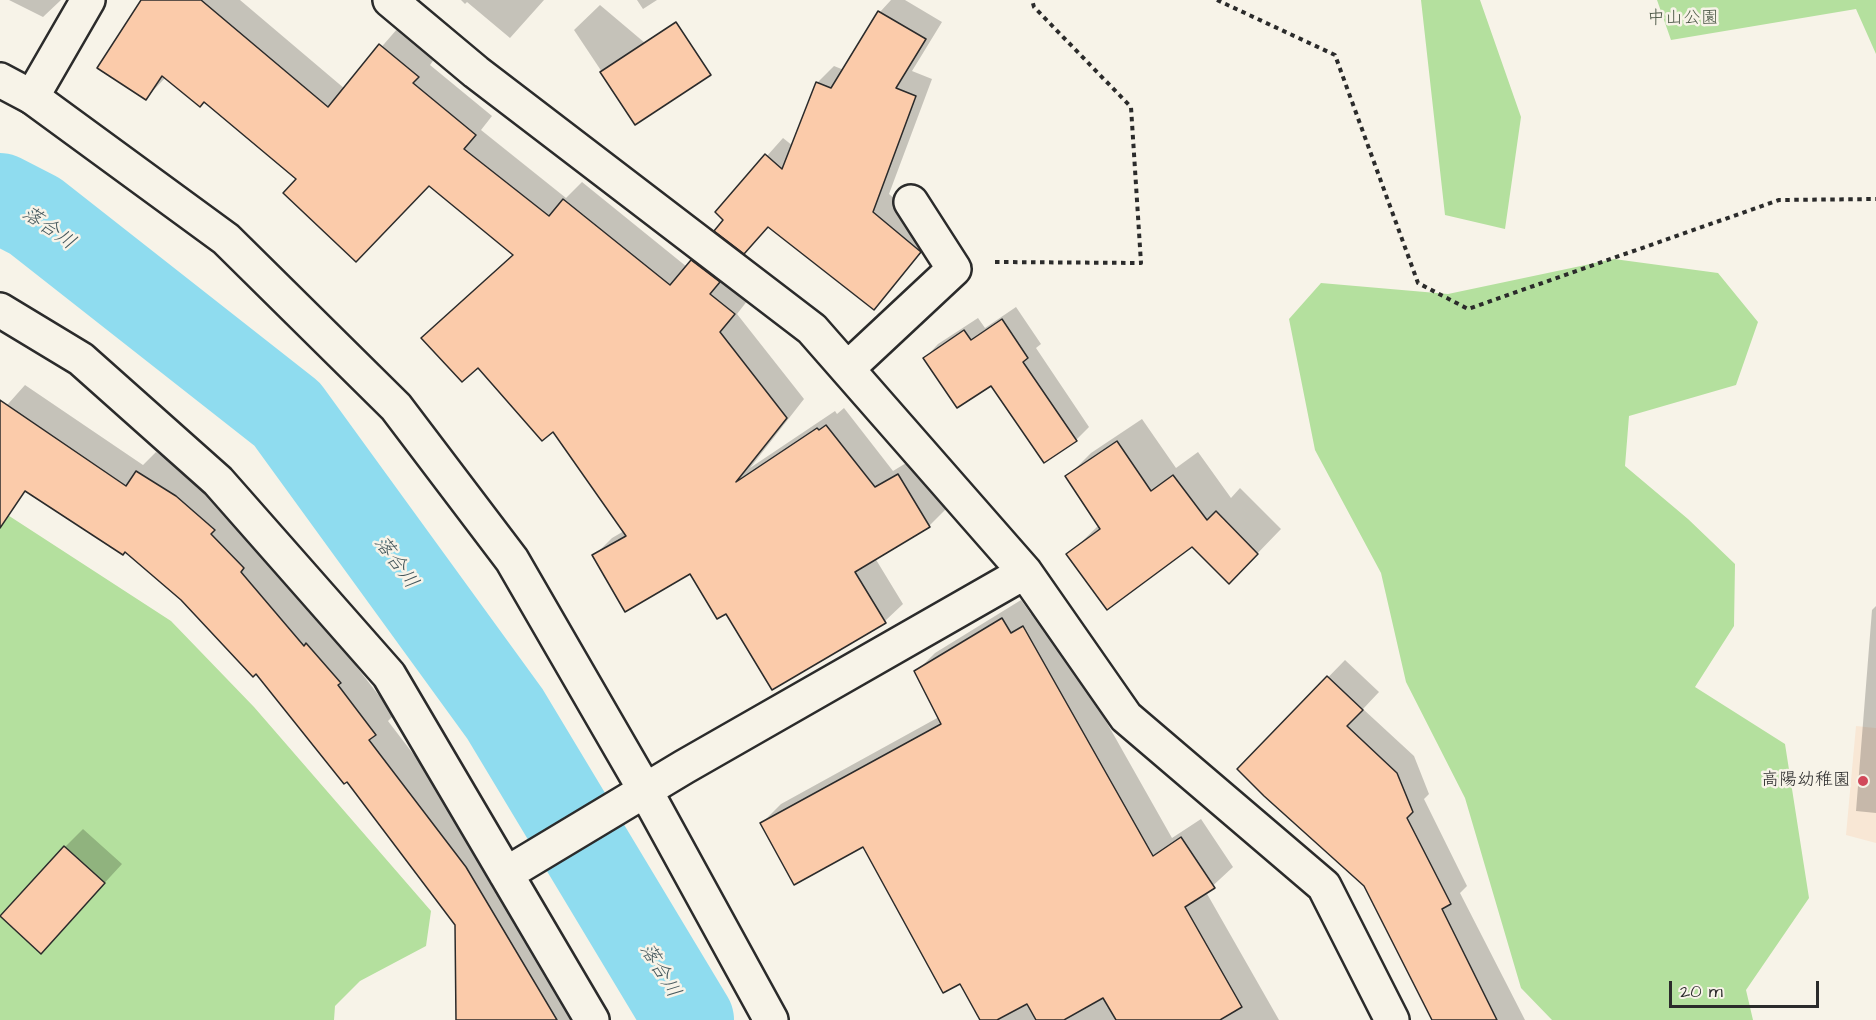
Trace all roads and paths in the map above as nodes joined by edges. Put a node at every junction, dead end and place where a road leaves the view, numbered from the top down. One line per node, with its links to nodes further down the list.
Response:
1 (88, 0): 6 (street)
2 (390, 0): 11 (street)
3 (1032, 0): 9 (path)
4 (1217, 0): 7 (path)
5 (0, 80): 6 (street)
6 (32, 97): 13 (street)
7 (1876, 199)
8 (911, 202): 9 (street)
9 (950, 262): 11 (street)
10 (0, 310): 14 (street)
11 (847, 369): 12 (street)
12 (1025, 572): 13 (street); 17 (street)
13 (645, 790): 14 (street); 16 (street)
14 (518, 867): 15 (street)
15 (592, 1020)
16 (771, 1020)
17 (1392, 1020)

